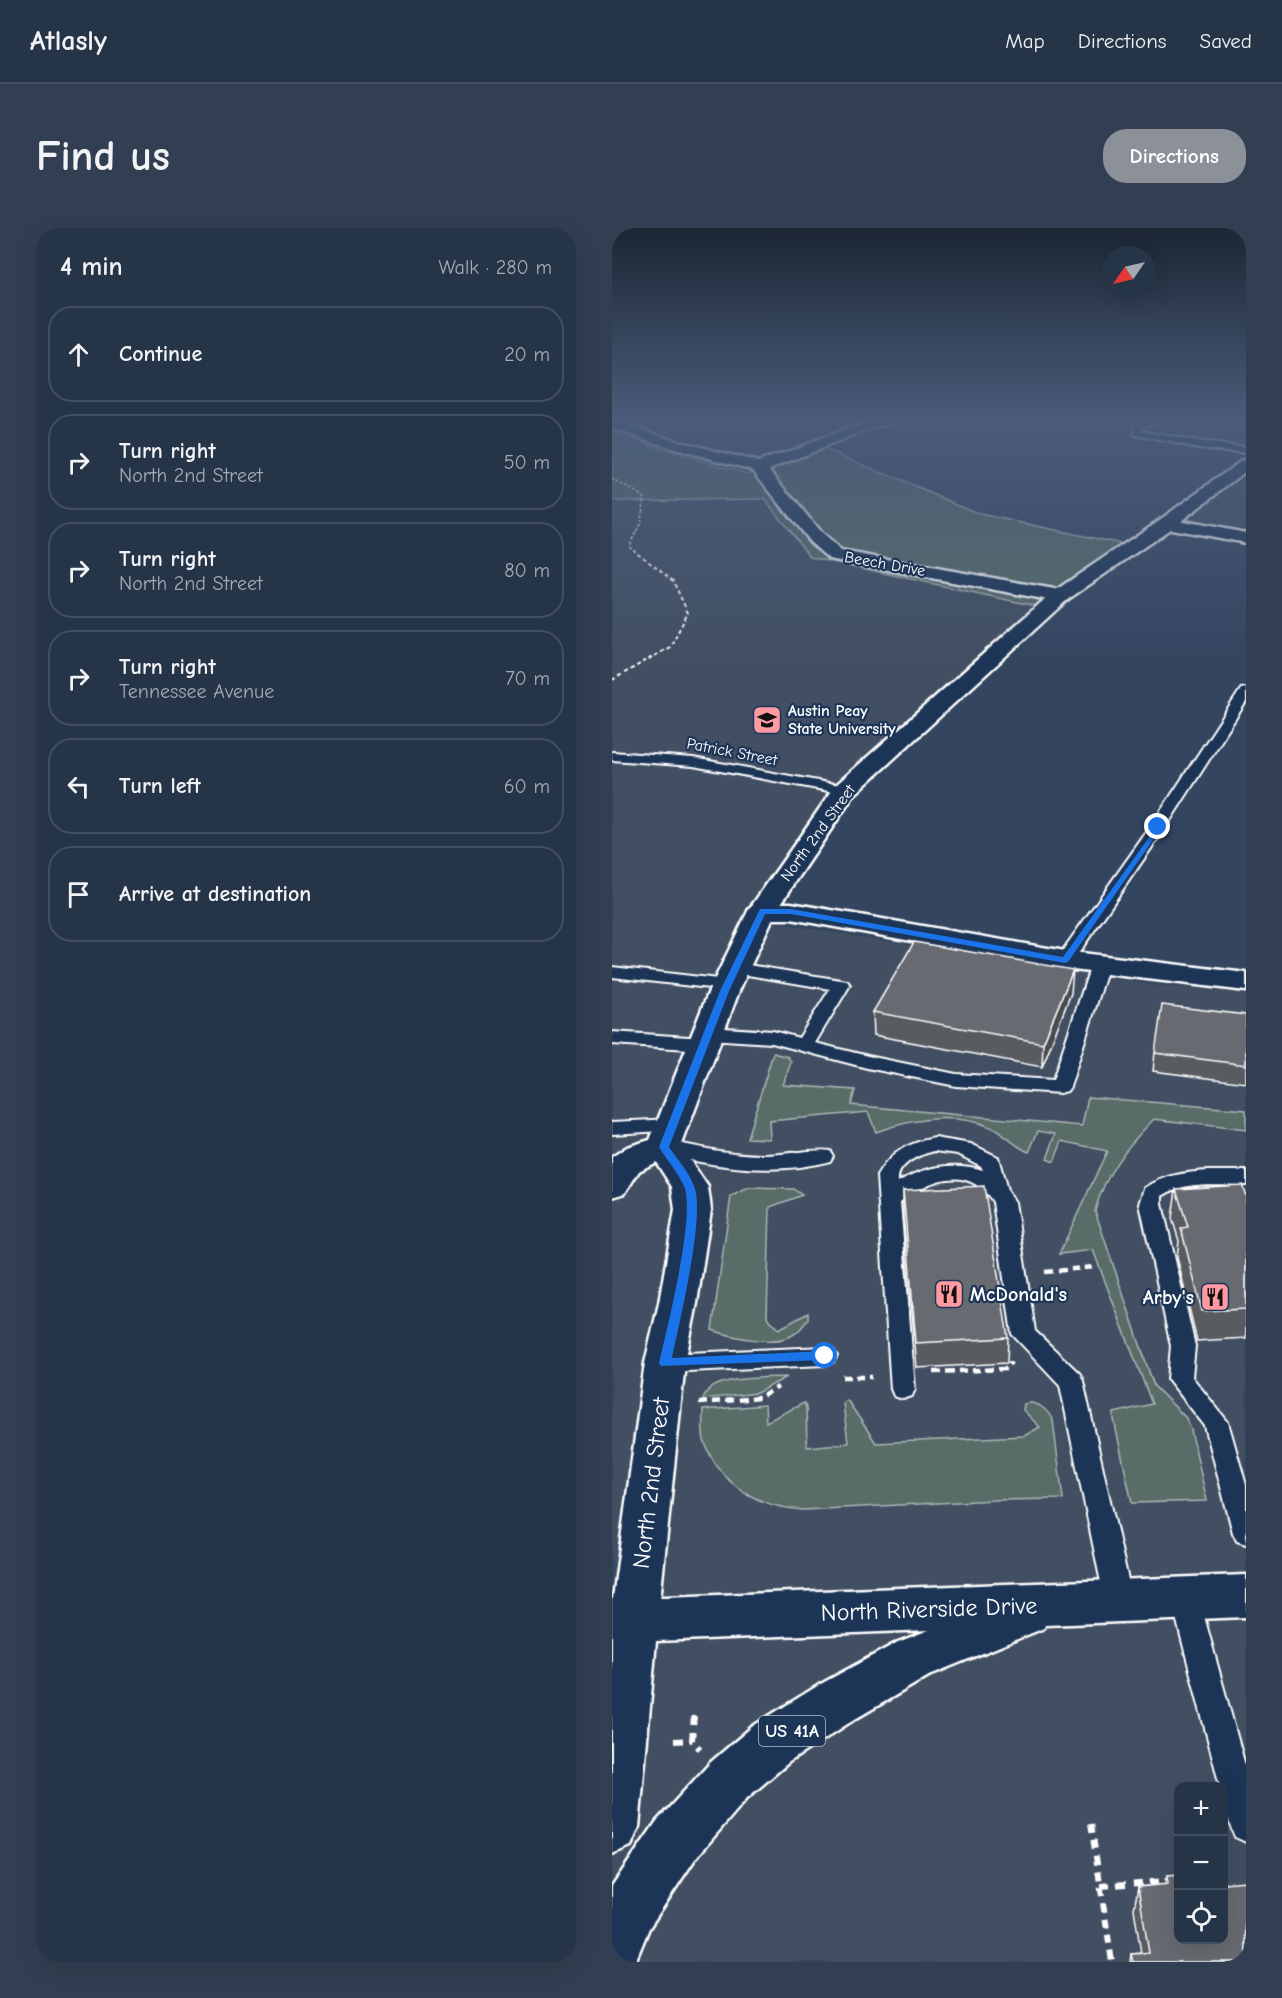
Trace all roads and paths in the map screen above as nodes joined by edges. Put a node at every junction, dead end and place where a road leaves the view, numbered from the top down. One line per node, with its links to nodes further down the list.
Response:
1 (645, 498): 7 (path)
2 (784, 498): 6 (main road, Beech Drive)
3 (1201, 498): 4 (main road, North 2nd Street)
4 (1167, 523): 5 (main road); 6 (main road, North 2nd Street)
5 (1245, 538)
6 (1060, 596): 10 (main road, North 2nd Street)
7 (612, 680)
8 (1246, 692): 12 (lane)
9 (612, 756): 10 (lane, Patrick Street)
10 (845, 790): 11 (main road, North 2nd Street)
11 (762, 911): 12 (main road); 15 (main road, North 2nd Street)
12 (1065, 960): 13 (main road)
13 (1100, 964): 16 (main road); 19 (lane)
14 (612, 972): 15 (lane)
15 (732, 976): 18 (main road, North 2nd Street); 19 (lane)
16 (1246, 982)
17 (612, 1038): 18 (lane)
18 (706, 1038): 19 (lane); 21 (main road, North 2nd Street)
19 (804, 1046)
20 (612, 1128): 21 (lane)
21 (668, 1136): 22 (lane); 24 (main road); 28 (main road, North 2nd Street)
22 (823, 1156)
23 (1246, 1178): 30 (lane)
24 (612, 1185)
25 (998, 1188): 26 (lane); 26 (lane); 33 (lane)
26 (889, 1199): 29 (lane)
27 (825, 1356): 28 (lane)
28 (665, 1363): 35 (main road, North 2nd Street)
29 (903, 1389)
30 (1246, 1533)
31 (1246, 1596): 32 (main road, North Riverside Drive)
32 (1185, 1599): 33 (main road, North Riverside Drive); 39 (lane)
33 (1119, 1602): 34 (main road, North Riverside Drive)
34 (1048, 1605): 35 (main road, North Riverside Drive); 43 (main road, US 41A)
35 (623, 1620): 40 (main road, North 2nd Street)
36 (694, 1716): 37 (path)
37 (674, 1742)
38 (1091, 1824): 42 (path)
39 (1246, 1826)
40 (612, 1827)
41 (1174, 1880): 42 (path)
42 (1101, 1886): 44 (path)
43 (612, 1949)
44 (1112, 1962)

